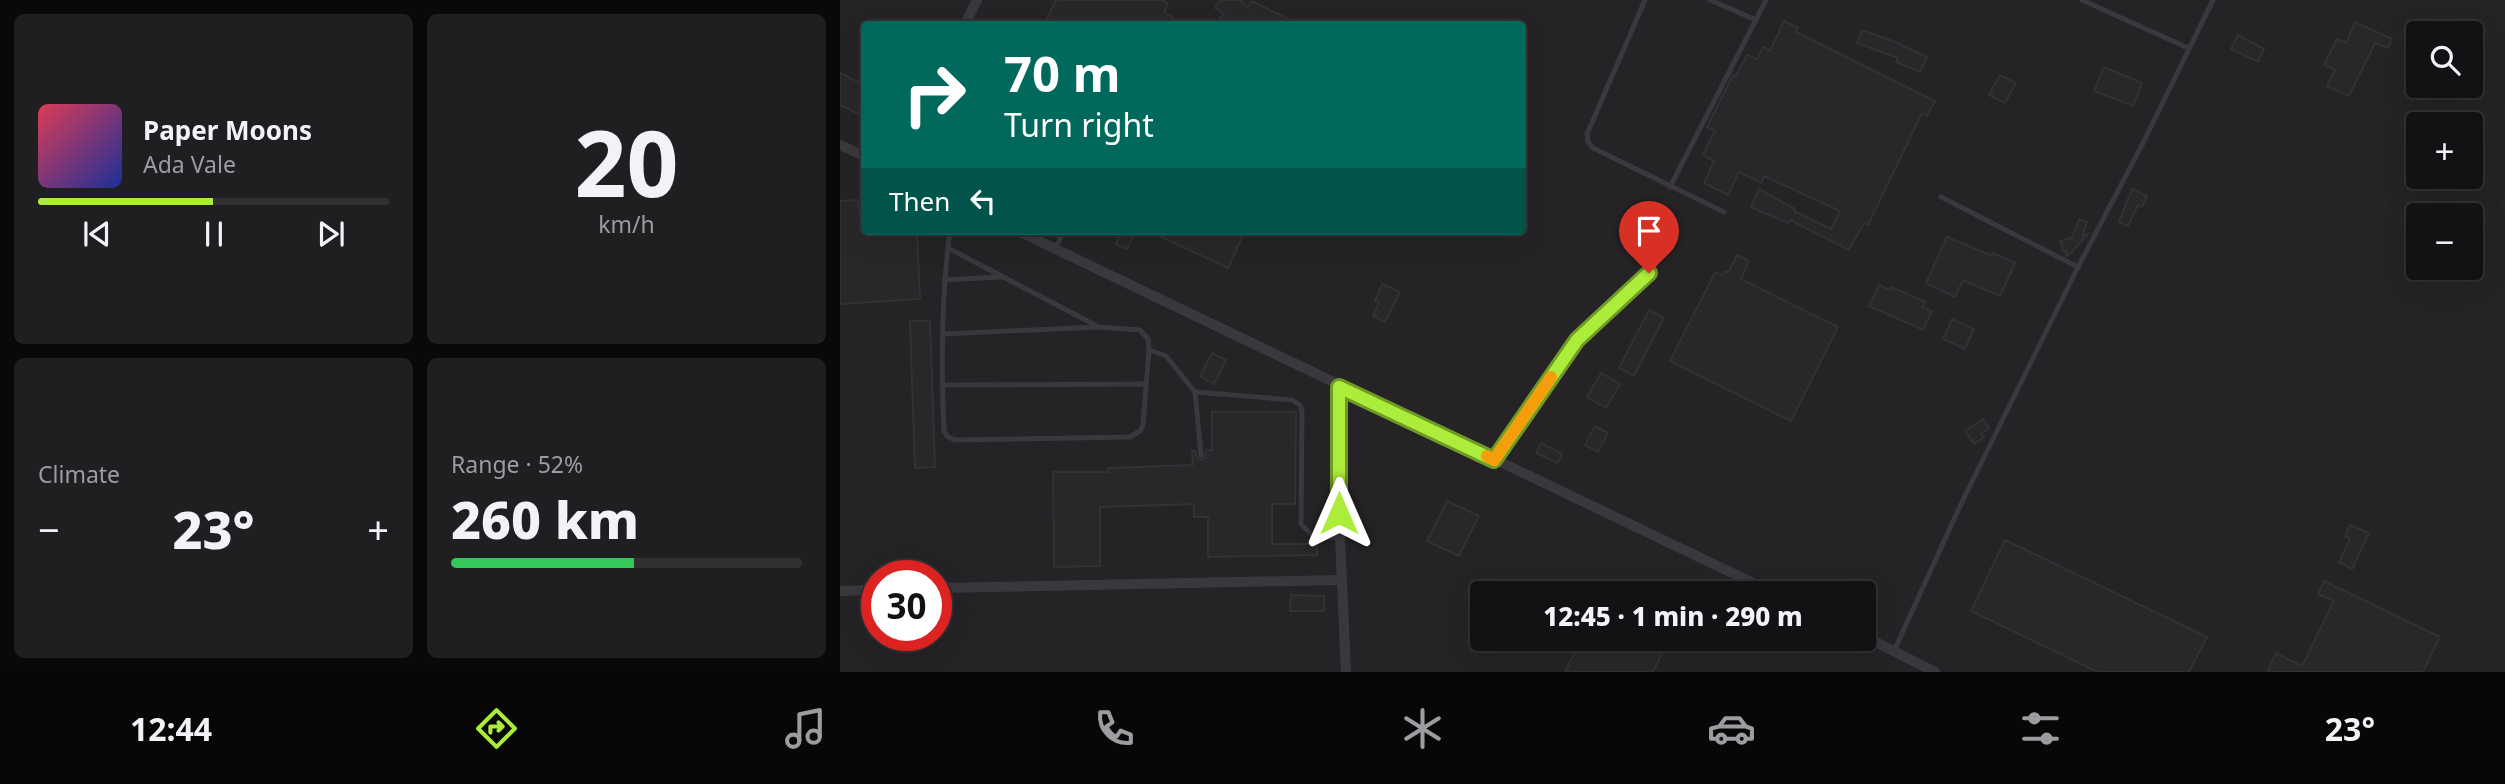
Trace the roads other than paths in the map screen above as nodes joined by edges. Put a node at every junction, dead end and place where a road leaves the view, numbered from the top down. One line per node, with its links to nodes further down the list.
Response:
1 (977, 0): 8 (street)
2 (1645, 0): 12 (lane)
3 (1710, 0): 7 (lane)
4 (1766, 0): 7 (lane)
5 (2082, 0): 9 (lane)
6 (2213, 0): 9 (lane)
7 (1756, 20): 12 (lane)
8 (966, 21)
9 (2188, 48): 20 (lane)
10 (840, 145): 11 (street)
11 (861, 155)
12 (1670, 187): 14 (lane)
13 (1941, 197): 20 (lane)
14 (1724, 212)
15 (950, 235): 18 (lane)
16 (1026, 235): 19 (street)
17 (1062, 235): 19 (lane)
18 (948, 248): 22 (lane); 23 (lane)
19 (1055, 249): 29 (street)
20 (2078, 267): 40 (lane)
21 (1649, 273): 32 (lane)
22 (1003, 277): 23 (lane); 24 (lane)
23 (944, 280): 25 (lane)
24 (1098, 327): 25 (lane); 26 (lane)
25 (943, 334): 28 (lane)
26 (1149, 350): 27 (lane); 30 (lane)
27 (1146, 384): 28 (lane); 28 (lane)
28 (942, 385)
29 (1339, 387): 32 (street); 33 (street)
30 (1195, 392): 31 (lane); 33 (lane)
31 (1201, 455)
32 (1494, 460): 35 (street)
33 (1340, 538): 34 (street)
34 (1341, 580): 36 (street); 41 (street)
35 (1749, 581)
36 (952, 588)
37 (861, 590): 38 (street)
38 (840, 591)
39 (1876, 642): 40 (street)
40 (1894, 651): 42 (street)
41 (1346, 672)
42 (1935, 672)

